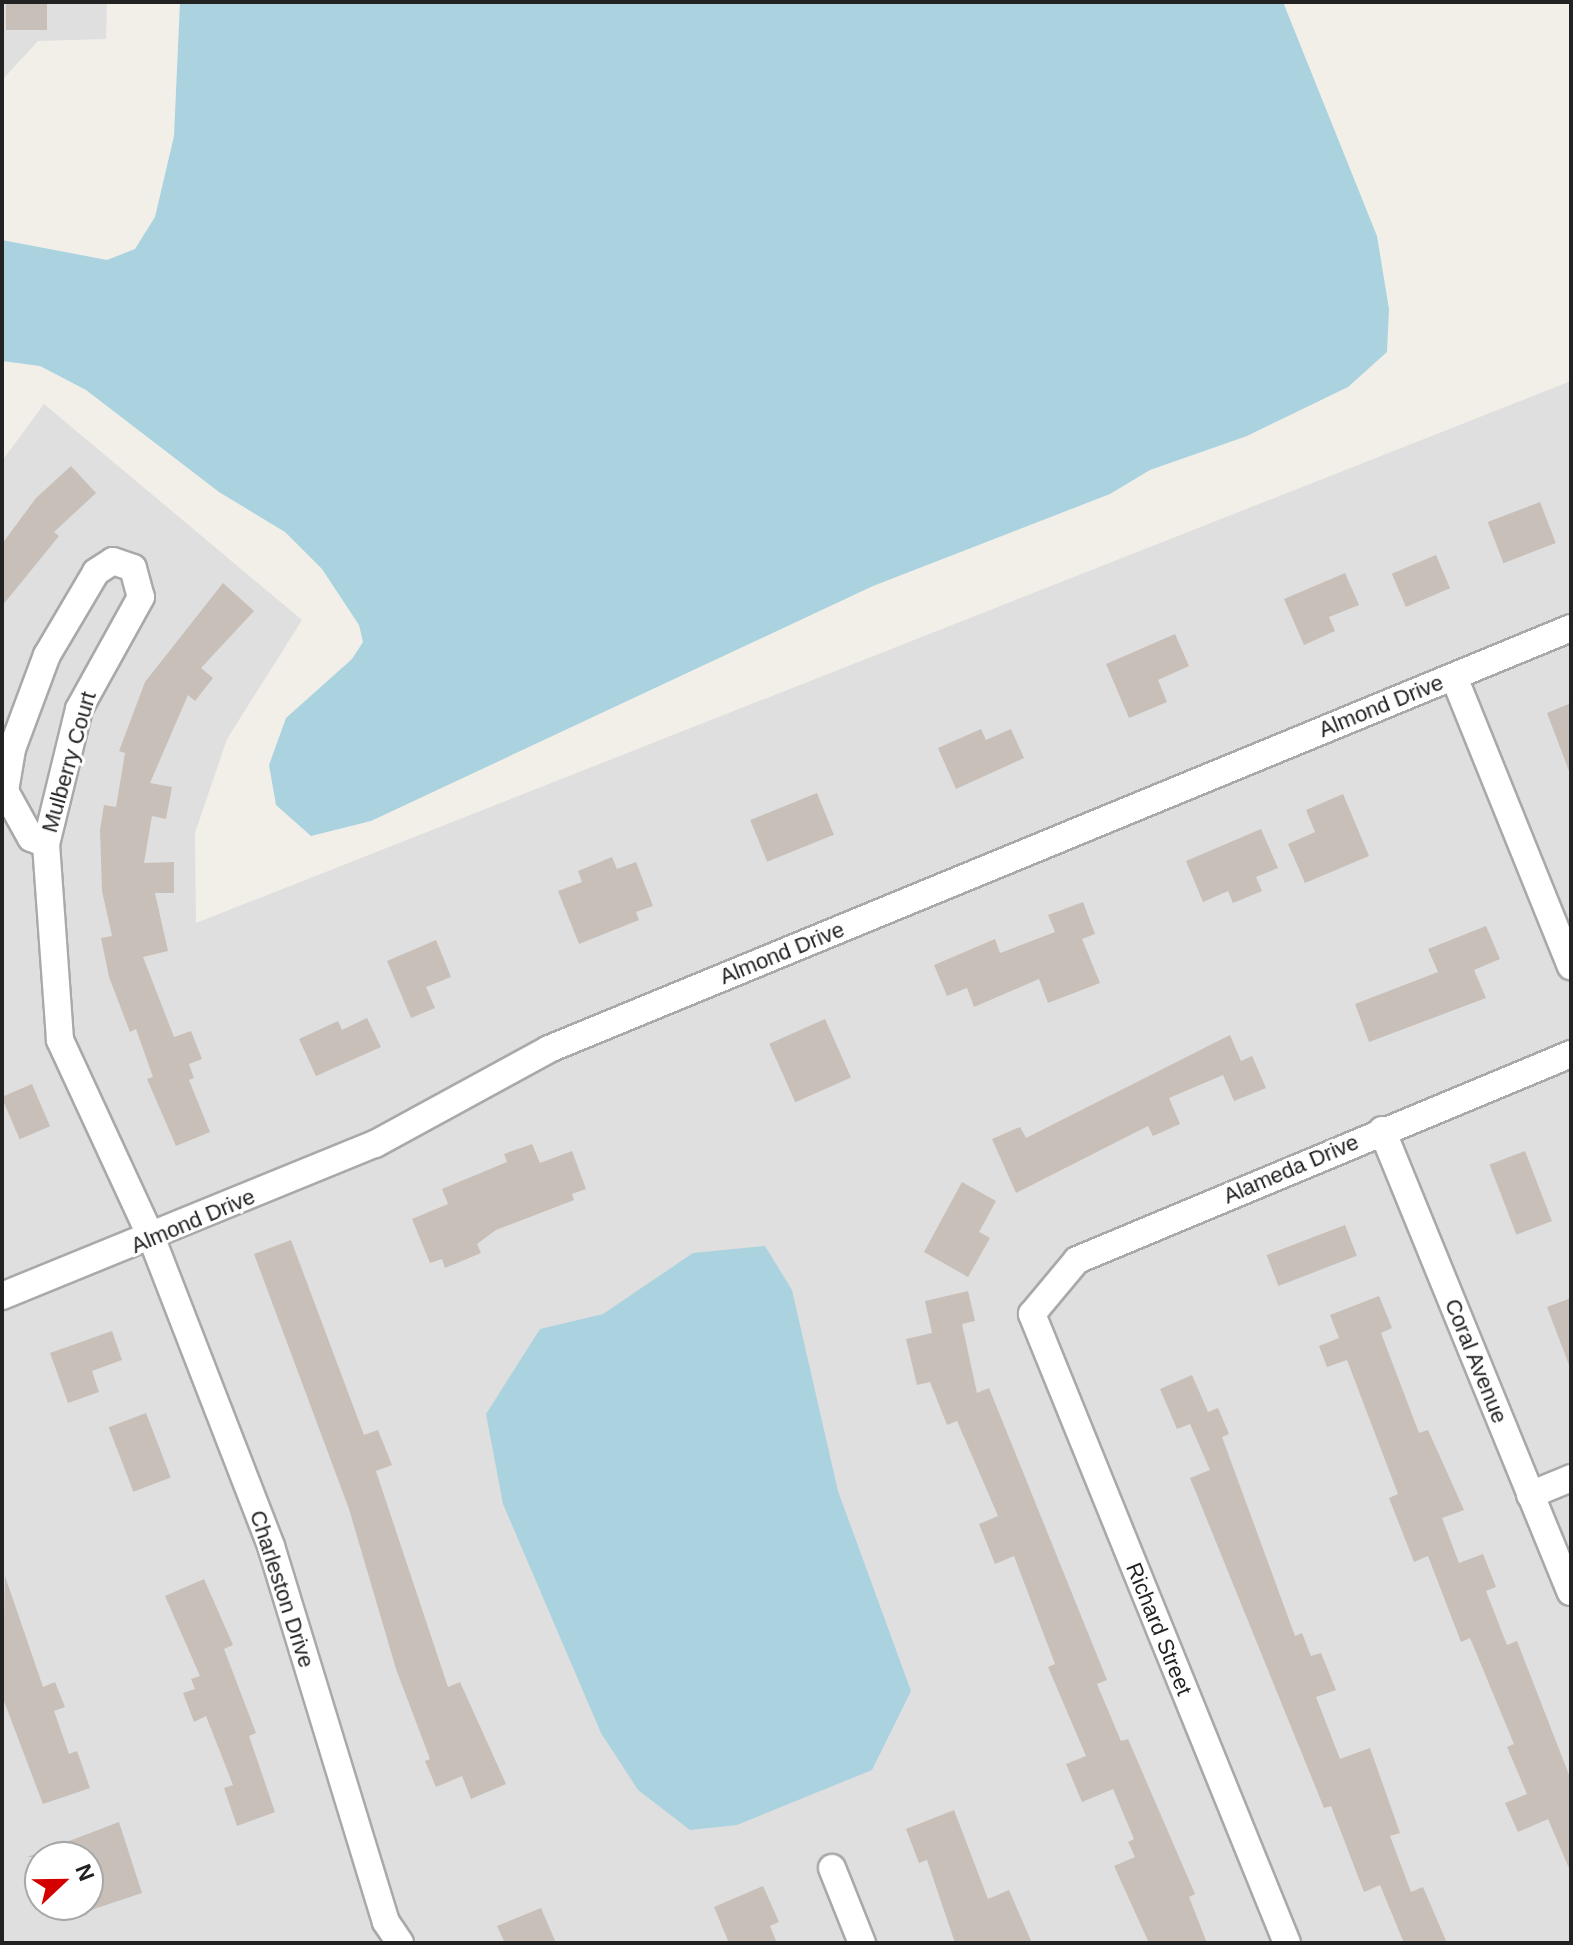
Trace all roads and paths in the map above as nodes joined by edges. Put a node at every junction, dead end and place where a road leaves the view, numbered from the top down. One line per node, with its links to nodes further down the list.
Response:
1 (1571, 628): 2 (street, Almond Drive)
2 (1454, 677): 4 (street); 7 (street, Almond Drive)
3 (46, 844): 3 (street, Mulberry Court); 7 (street, Mulberry Court)
4 (1571, 966)
5 (1571, 1054): 6 (street, Alameda Drive)
6 (1382, 1130): 9 (street, Alameda Drive); 11 (street, Coral Avenue)
7 (152, 1239): 8 (street, Almond Drive); 14 (street, Charleston Drive)
8 (2, 1296)
9 (1032, 1314): 16 (street, Richard Street)
10 (1571, 1478): 11 (street)
11 (1530, 1495): 12 (street, Coral Avenue)
12 (1571, 1592)
13 (832, 1868): 15 (street)
14 (400, 1943)
15 (862, 1943)
16 (1287, 1943)

